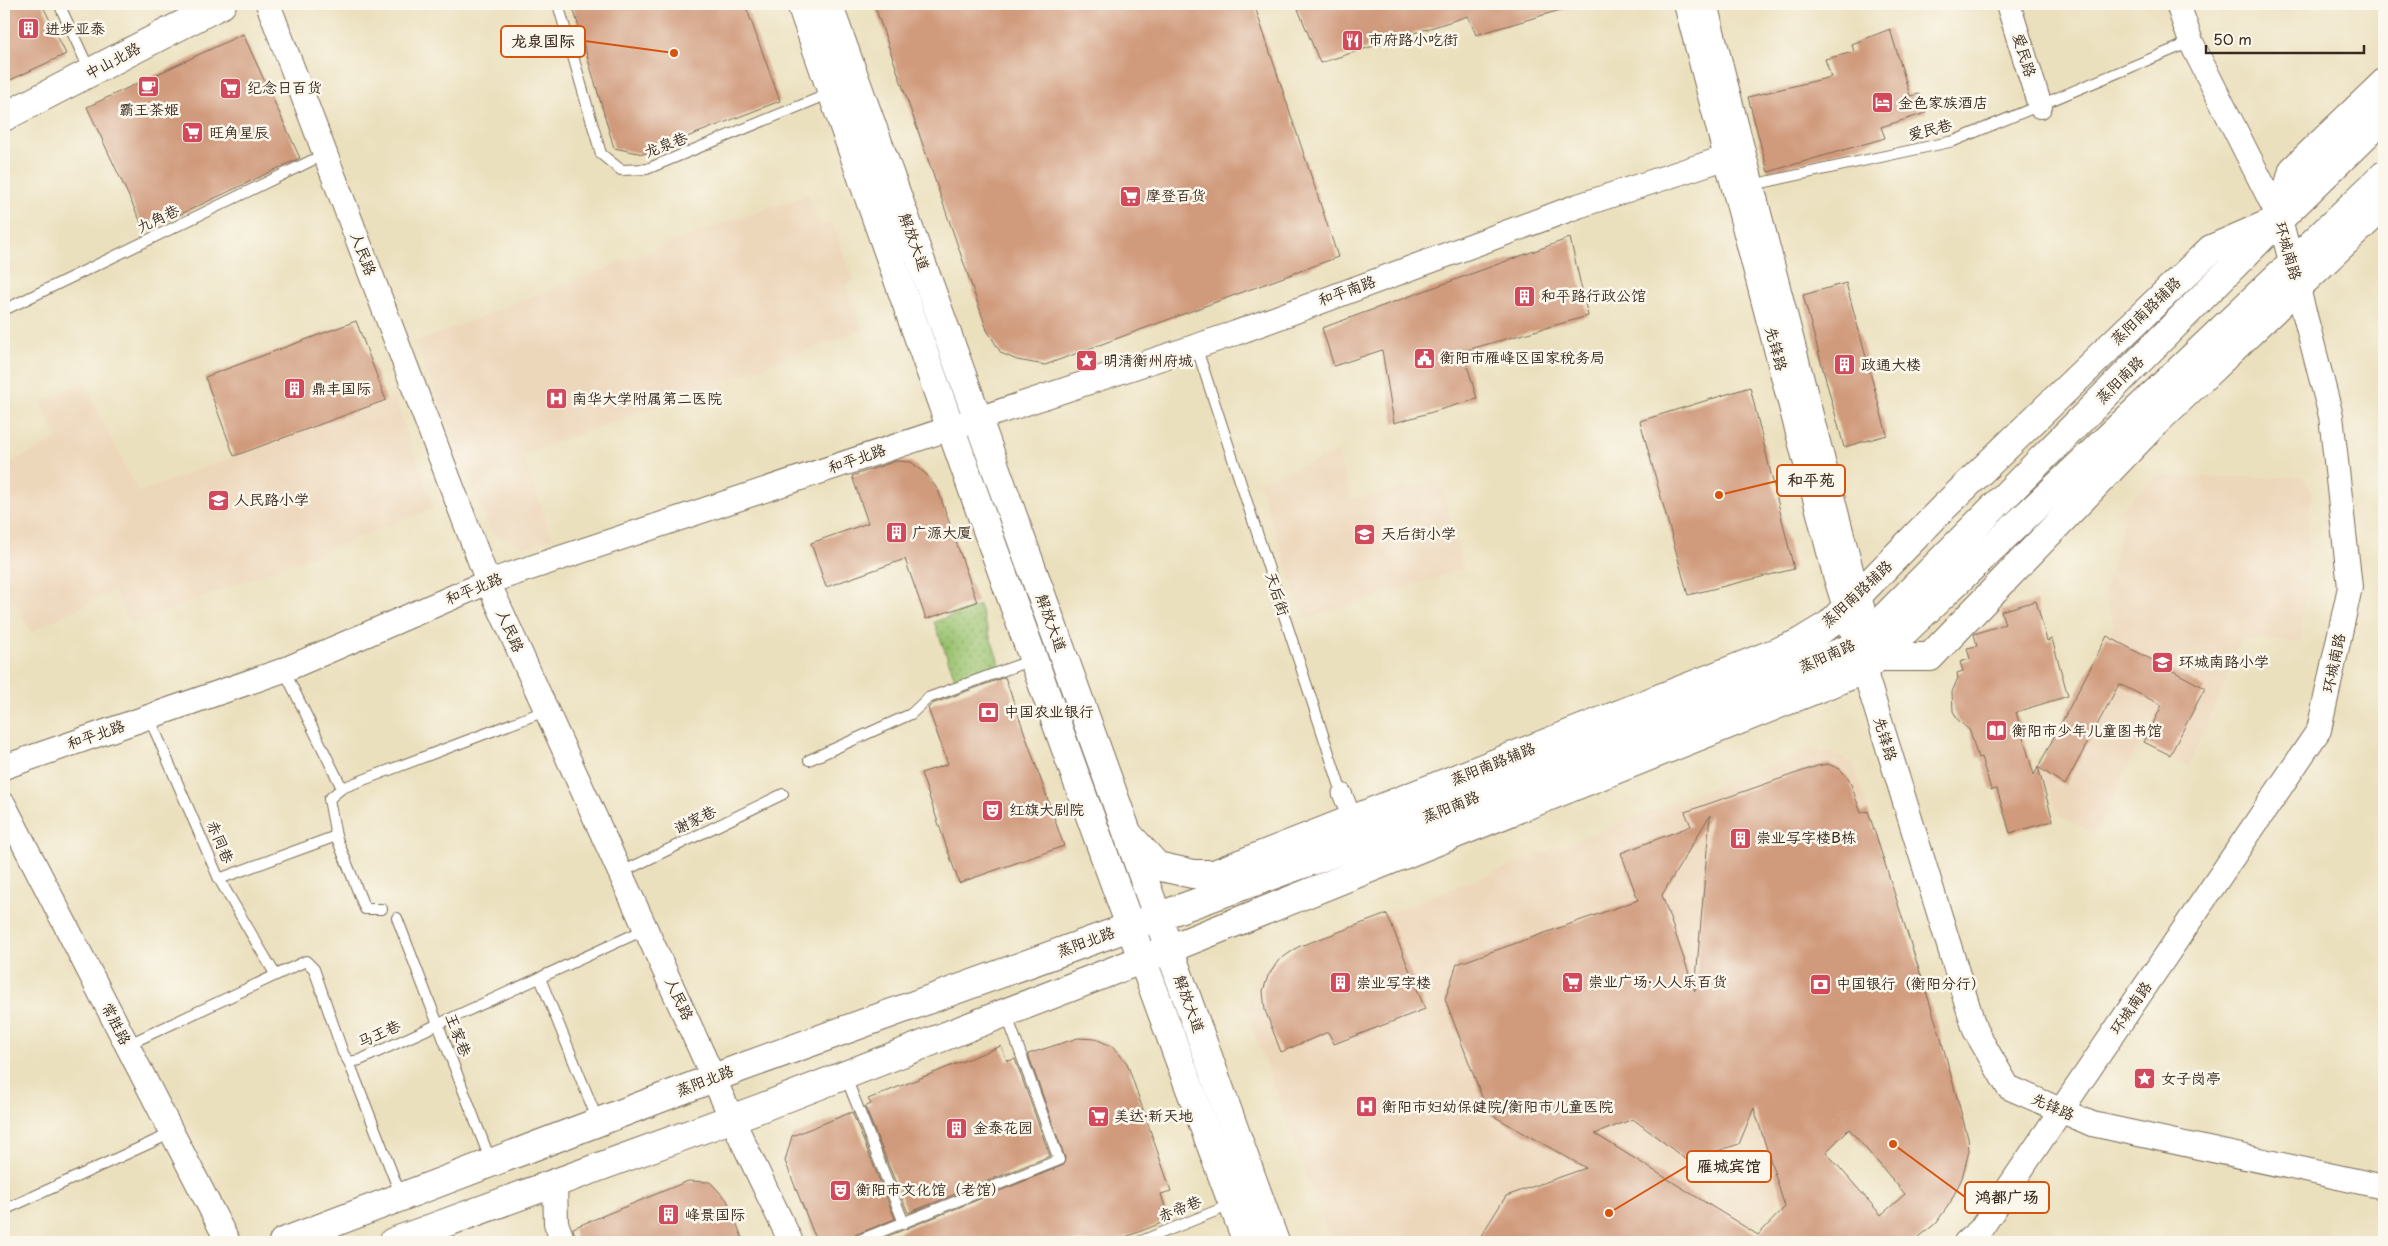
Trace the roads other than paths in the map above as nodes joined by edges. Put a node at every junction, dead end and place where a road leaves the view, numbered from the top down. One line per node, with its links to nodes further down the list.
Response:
1 (59, 4): 12 (lane)
2 (222, 4): 12 (main road, 中山北路)
3 (268, 4): 18 (street, 人民路)
4 (558, 4): 14 (lane, 龙泉巷)
5 (801, 4): 14 (main road, 解放大道)
6 (828, 4): 27 (main road, 解放大道)
7 (1686, 4): 19 (street, 先锋路)
8 (1705, 4): 19 (street, 先锋路)
9 (2008, 4): 15 (street, 爱民路)
10 (2178, 4): 11 (street, 环城南路)
11 (2191, 42): 15 (lane, 爱民巷); 23 (street, 环城南路)
12 (91, 73): 16 (main road, 中山北路)
13 (2384, 84): 23 (main road)
14 (832, 93): 28 (main road, 解放大道)
15 (2040, 106): 21 (lane, 爱民巷)
16 (4, 117)
17 (2384, 117): 23 (main road, 蒸阳南路)
18 (325, 154): 25 (lane, 九角巷); 29 (street, 人民路)
19 (1735, 155): 21 (street, 先锋路); 26 (street, 和平南路); 30 (street, 先锋路)
20 (2384, 175): 24 (main road, 蒸阳南路)
21 (1752, 185): 30 (street, 先锋路)
22 (2384, 205): 24 (main road)
23 (2280, 219): 24 (street, 环城南路); 30 (main road, 蒸阳南路辅路); 31 (main road, 蒸阳南路)
24 (2296, 275): 31 (main road, 蒸阳南路); 31 (main road); 62 (street, 环城南路)
25 (4, 310)
26 (1196, 345): 27 (street, 和平南路); 39 (lane, 天后街)
27 (977, 418): 28 (street, 和平南路); 43 (main road, 解放大道)
28 (950, 427): 29 (street, 和平北路); 32 (main road, 解放大道)
29 (488, 582): 33 (street, 和平北路); 34 (street, 人民路)
30 (1852, 602): 31 (street, 先锋路); 42 (main road, 蒸阳南路辅路)
31 (1867, 651): 42 (main road, 蒸阳南路); 52 (main road, 蒸阳南路); 62 (street, 先锋路)
32 (1032, 660): 36 (lane); 50 (main road, 解放大道)
33 (284, 670): 35 (street, 和平北路); 38 (lane)
34 (545, 711): 38 (lane); 45 (street, 人民路)
35 (149, 716): 37 (street, 和平北路); 46 (lane, 赤同巷)
36 (809, 760)
37 (4, 767)
38 (342, 788): 44 (lane)
39 (1342, 793): 42 (street, 天后街)
40 (783, 794): 45 (lane, 谢家巷)
41 (4, 806): 58 (street, 常胜路)
42 (1357, 831): 43 (main road, 蒸阳南路辅路); 48 (main road, 蒸阳南路)
43 (1128, 834): 48 (main road, 解放大道)
44 (336, 836): 46 (lane); 47 (lane)
45 (620, 873): 51 (street, 人民路)
46 (219, 879): 54 (lane, 赤同巷)
47 (382, 909)
48 (1157, 916): 50 (main road, 蒸阳南路); 52 (main road, 解放大道)
49 (397, 918): 57 (lane, 王家巷)
50 (1129, 926): 53 (main road, 解放大道); 61 (main road, 蒸阳北路)
51 (646, 929): 55 (lane, 马王巷); 61 (street, 人民路)
52 (1169, 949): 53 (main road, 蒸阳南路); 82 (main road, 解放大道)
53 (1141, 960): 56 (main road); 71 (main road, 解放大道)
54 (276, 974): 58 (lane, 马王巷); 59 (lane, 马王巷)
55 (540, 978): 57 (lane, 马王巷); 64 (lane)
56 (1005, 1012): 60 (main road); 73 (lane)
57 (438, 1024): 59 (lane, 马王巷); 66 (lane, 王家巷)
58 (127, 1045): 65 (street, 常胜路)
59 (348, 1062): 70 (lane)
60 (845, 1075): 63 (main road); 73 (lane)
61 (714, 1078): 63 (street, 人民路); 64 (main road, 蒸阳北路)
62 (2065, 1105): 67 (street, 先锋路); 69 (street, 先锋路); 83 (street, 环城南路)
63 (732, 1119): 68 (main road); 78 (street, 人民路)
64 (598, 1122): 66 (main road, 蒸阳北路)
65 (172, 1133): 72 (lane); 74 (street, 常胜路)
66 (492, 1163): 70 (main road, 蒸阳北路)
67 (2384, 1175)
68 (555, 1183): 76 (main road); 77 (street)
69 (2384, 1187)
70 (402, 1197): 75 (main road, 蒸阳北路)
71 (1233, 1204): 80 (lane, 赤帝巷); 81 (main road, 解放大道)
72 (4, 1210)
73 (904, 1223): 79 (lane)
74 (228, 1242)
75 (283, 1242)
76 (393, 1242)
77 (563, 1242)
78 (791, 1242)
79 (855, 1242)
80 (1139, 1242)
81 (1247, 1242)
82 (1275, 1242)
83 (1966, 1242)

